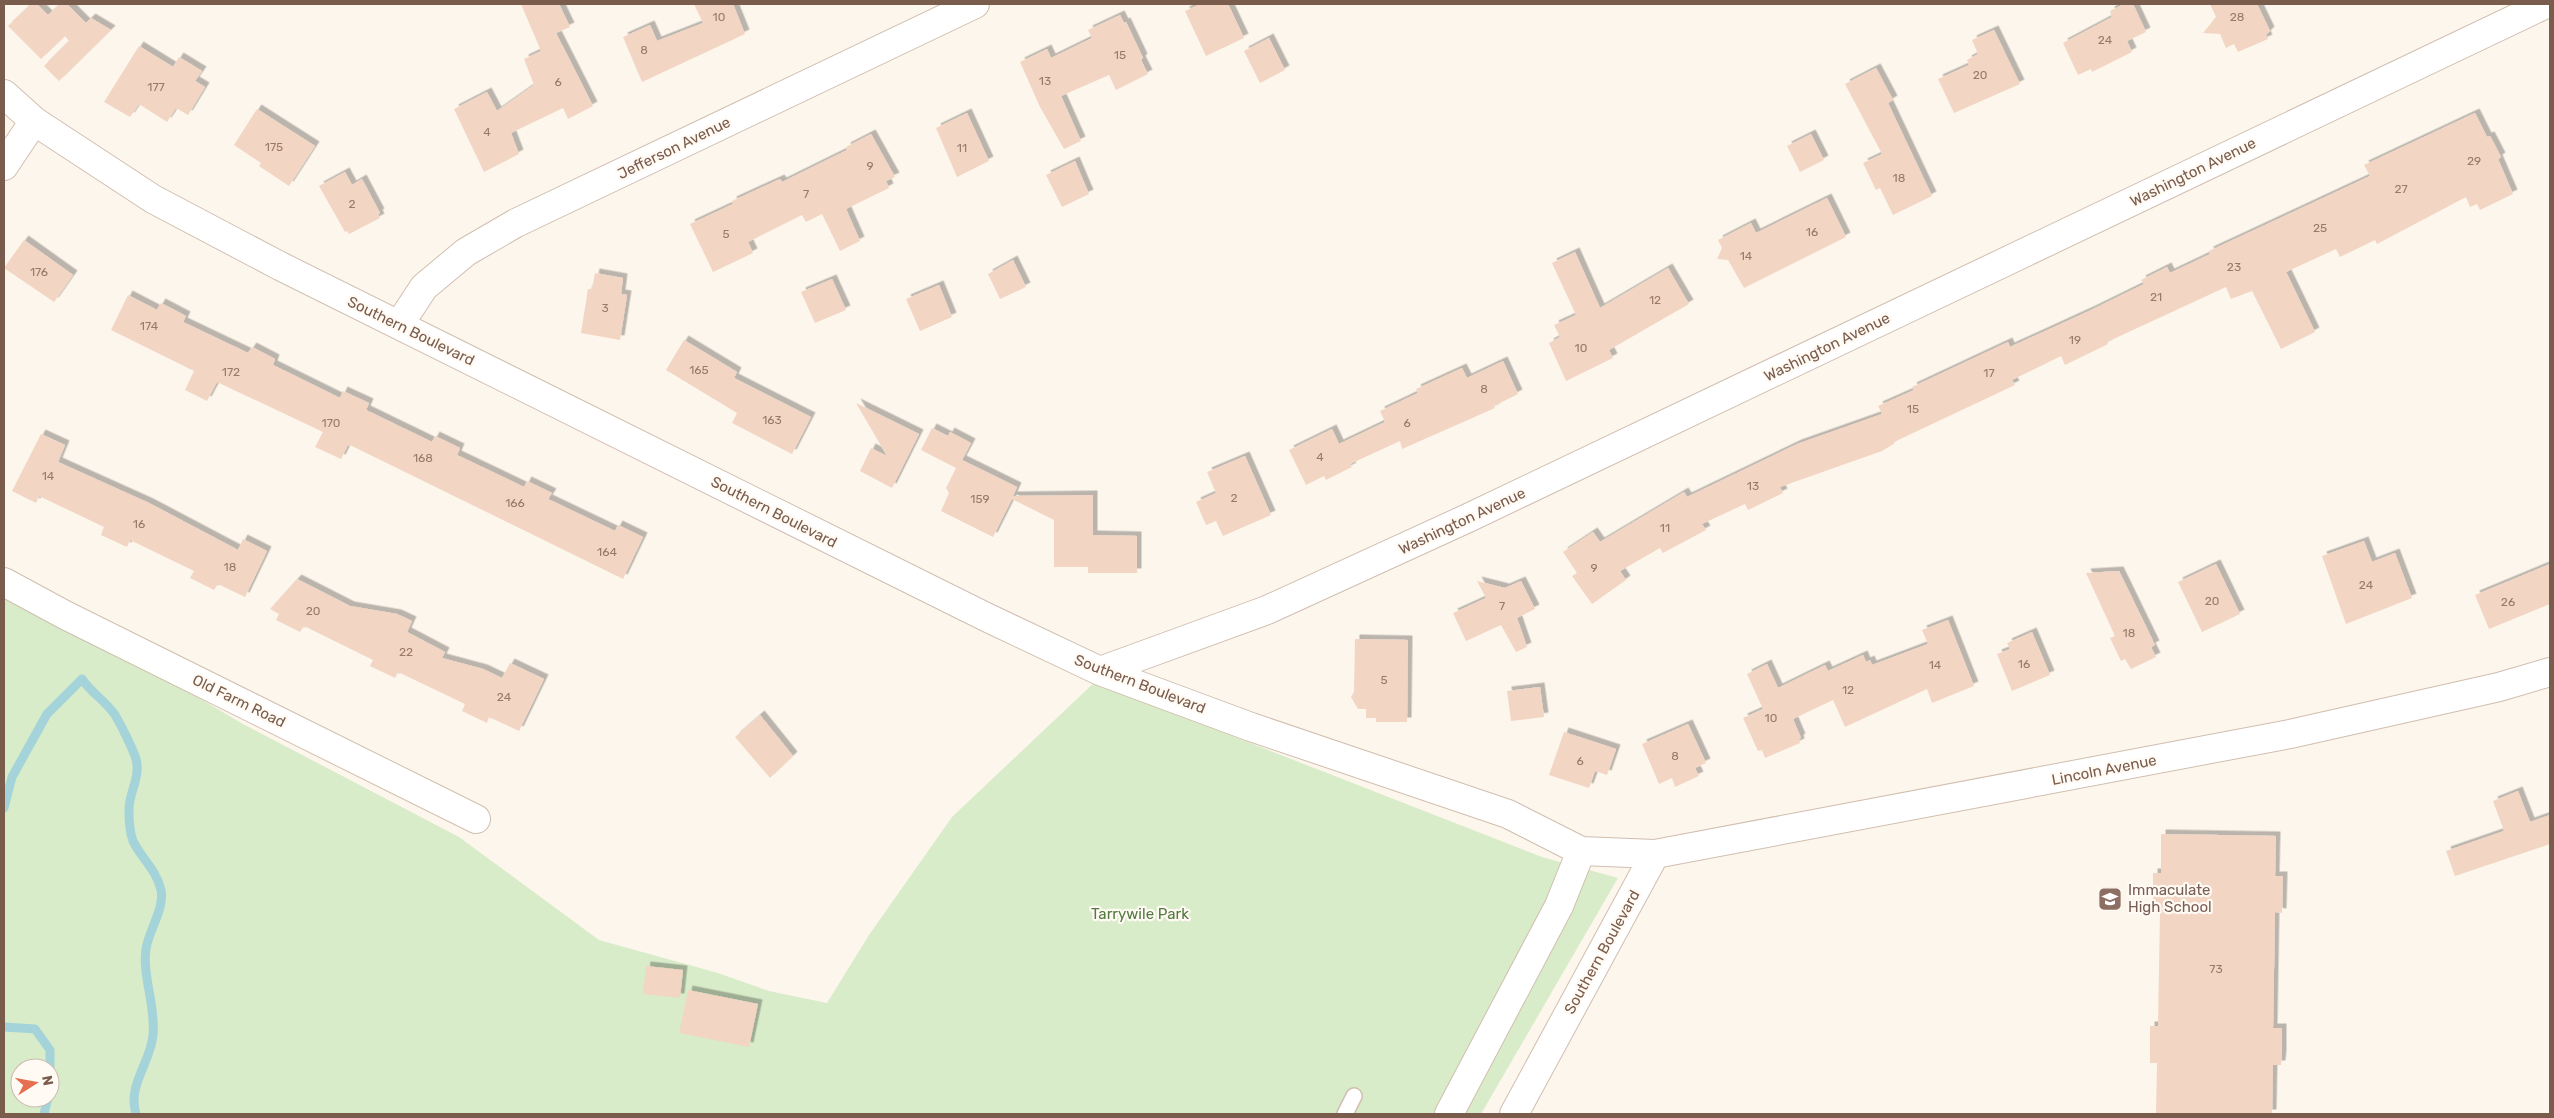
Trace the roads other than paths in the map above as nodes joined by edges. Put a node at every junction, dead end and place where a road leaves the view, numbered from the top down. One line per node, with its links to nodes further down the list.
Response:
1 (975, 4): 6 (street, Jefferson Avenue)
2 (2546, 4): 8 (street, Washington Avenue)
3 (4, 94): 4 (street, Southern Boulevard)
4 (34, 121): 5 (street); 6 (street, Southern Boulevard)
5 (4, 166)
6 (399, 324): 8 (street, Southern Boulevard)
7 (4, 582): 10 (street, Old Farm Road)
8 (1100, 671): 11 (street, Southern Boulevard)
9 (2550, 672): 12 (street, Lincoln Avenue)
10 (476, 819)
11 (1581, 851): 12 (street, Southern Boulevard); 15 (street)
12 (1655, 854): 16 (street, Southern Boulevard)
13 (1354, 1096): 14 (lane)
14 (1345, 1114)
15 (1449, 1114)
16 (1514, 1114)

